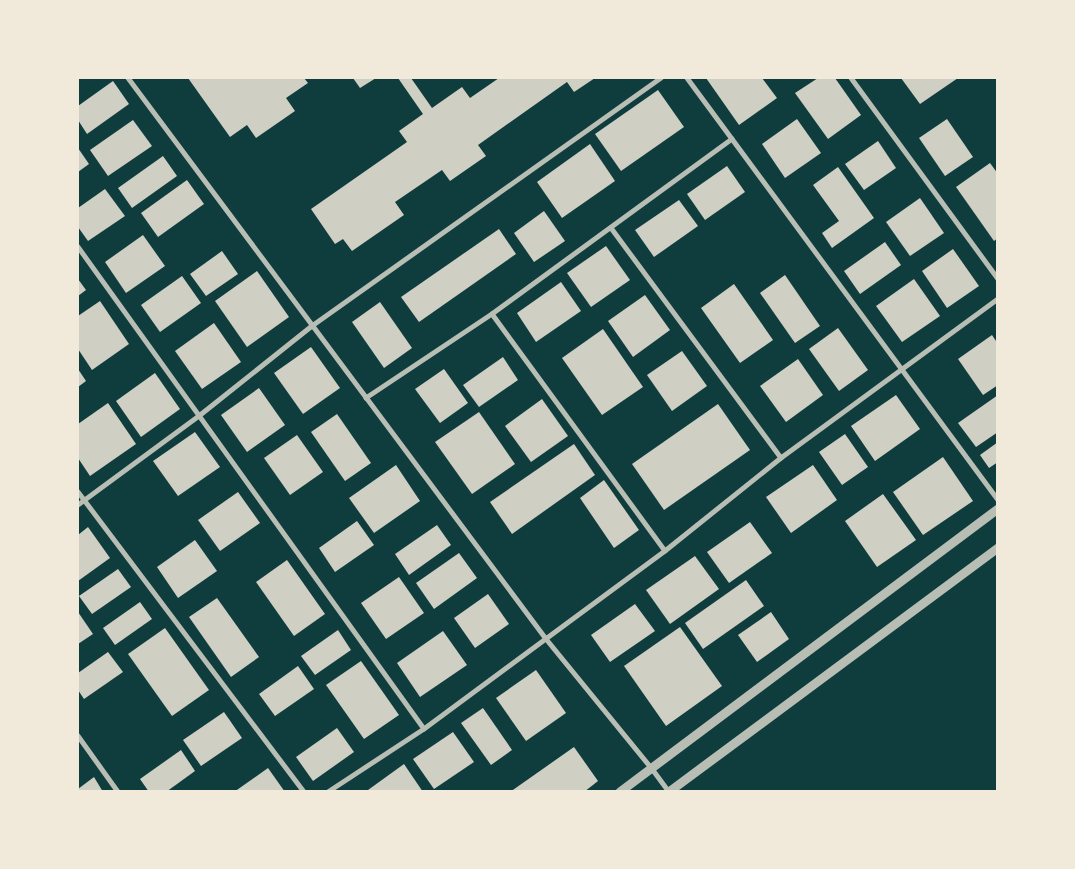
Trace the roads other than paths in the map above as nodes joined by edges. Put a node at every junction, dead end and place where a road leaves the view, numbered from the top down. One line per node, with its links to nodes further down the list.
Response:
1 (128, 78): 11 (street)
2 (660, 78): 11 (street)
3 (687, 78): 5 (street)
4 (851, 78): 8 (street)
5 (732, 139): 6 (street); 12 (street)
6 (611, 228): 10 (street); 15 (street)
7 (78, 247): 14 (street)
8 (998, 279)
9 (998, 299): 12 (street)
10 (492, 314): 13 (street); 22 (street)
11 (312, 326): 13 (street); 14 (street)
12 (901, 369): 15 (street); 17 (street)
13 (366, 398): 23 (street)
14 (199, 416): 18 (street); 24 (street)
15 (781, 458): 22 (street)
16 (78, 492): 18 (street)
17 (998, 500)
18 (84, 501): 19 (street); 28 (street)
19 (78, 505)
20 (998, 509): 26 (street)
21 (998, 548): 31 (street)
22 (665, 551): 23 (street)
23 (546, 639): 24 (street); 26 (street)
24 (424, 729): 29 (street)
25 (78, 736): 27 (street)
26 (652, 768): 30 (street); 31 (street)
27 (118, 792)
28 (304, 792)
29 (328, 792)
30 (620, 792)
31 (669, 792)

